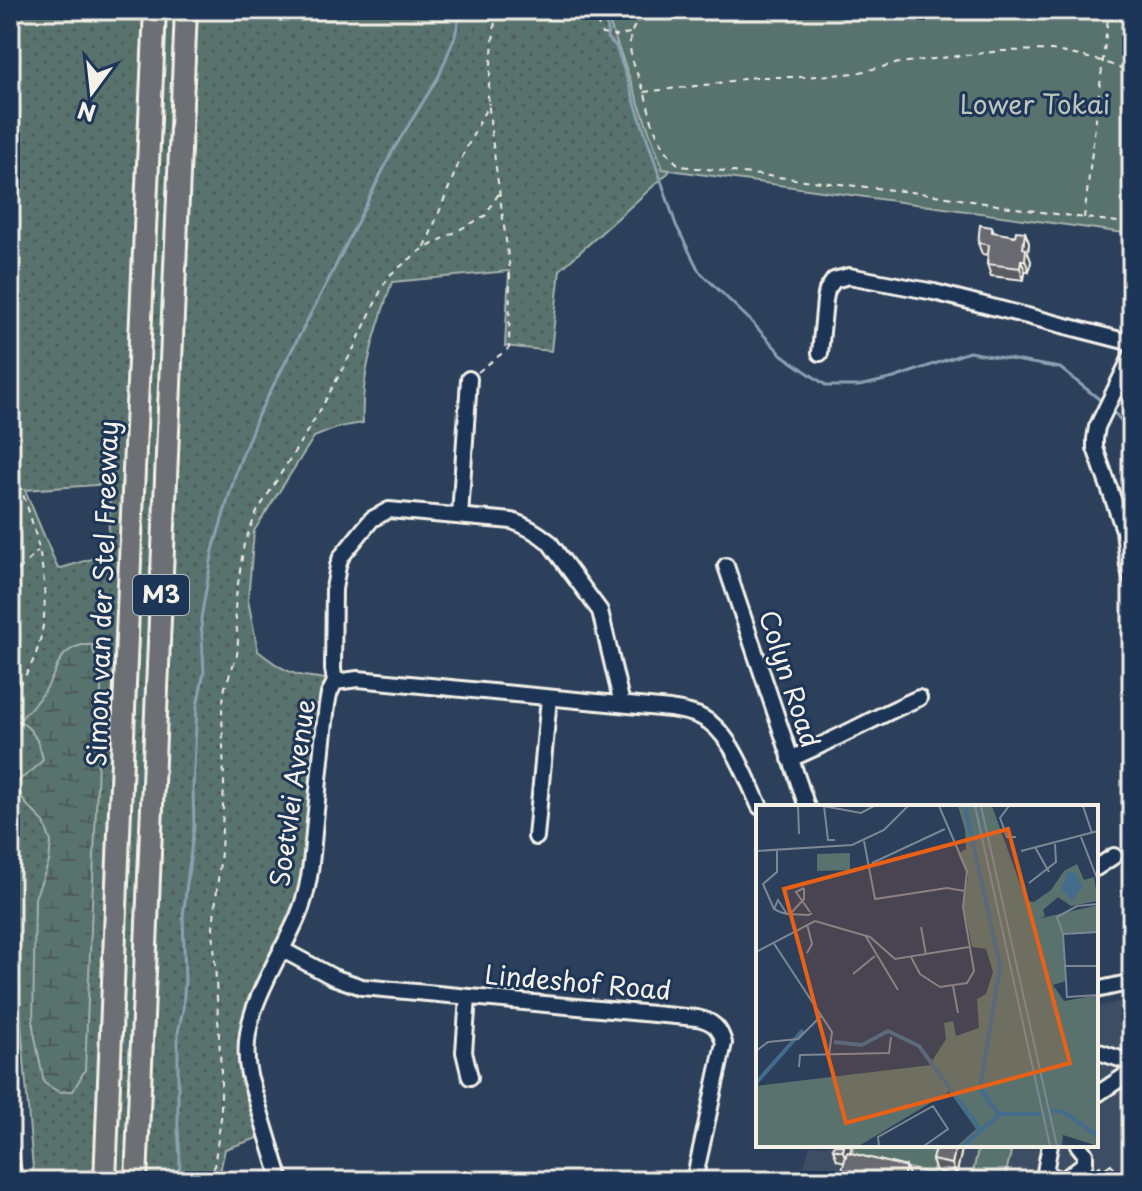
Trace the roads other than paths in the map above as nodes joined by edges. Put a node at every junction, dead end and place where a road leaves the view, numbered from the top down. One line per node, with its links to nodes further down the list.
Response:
1 (155, 10): 34 (highway, Simon van der Stel Freeway / M3)
2 (186, 10): 35 (highway, M3)
3 (1132, 343): 4 (street)
4 (820, 353)
5 (1132, 355): 8 (street)
6 (469, 379): 7 (street)
7 (460, 516): 11 (street); 14 (street)
8 (1129, 538): 10 (street)
9 (726, 566): 15 (street, Colyn Road)
10 (1132, 579)
11 (335, 682): 12 (street, Soetvlei Avenue); 21 (street, Soetvlei Avenue)
12 (549, 698): 14 (street, Soetvlei Avenue); 18 (street)
13 (919, 698): 15 (street)
14 (622, 704): 16 (street, Soetvlei Avenue)
15 (790, 759): 17 (street, Colyn Road)
16 (759, 805)
17 (806, 805)
18 (536, 837)
19 (1114, 856): 20 (street)
20 (1098, 867)
21 (281, 949): 24 (street, Lindeshof Road); 36 (street, Soetvlei Avenue)
22 (1132, 982): 23 (street)
23 (1098, 990)
24 (468, 997): 28 (street); 37 (street, Lindeshof Road)
25 (1098, 1052): 26 (street)
26 (1132, 1063)
27 (1132, 1071): 29 (street)
28 (470, 1077)
29 (1098, 1094)
30 (1050, 1147): 31 (street)
31 (1080, 1147)
32 (10, 1153): 33 (street)
33 (14, 1181)
34 (105, 1181)
35 (136, 1181)
36 (281, 1181)
37 (694, 1181)

